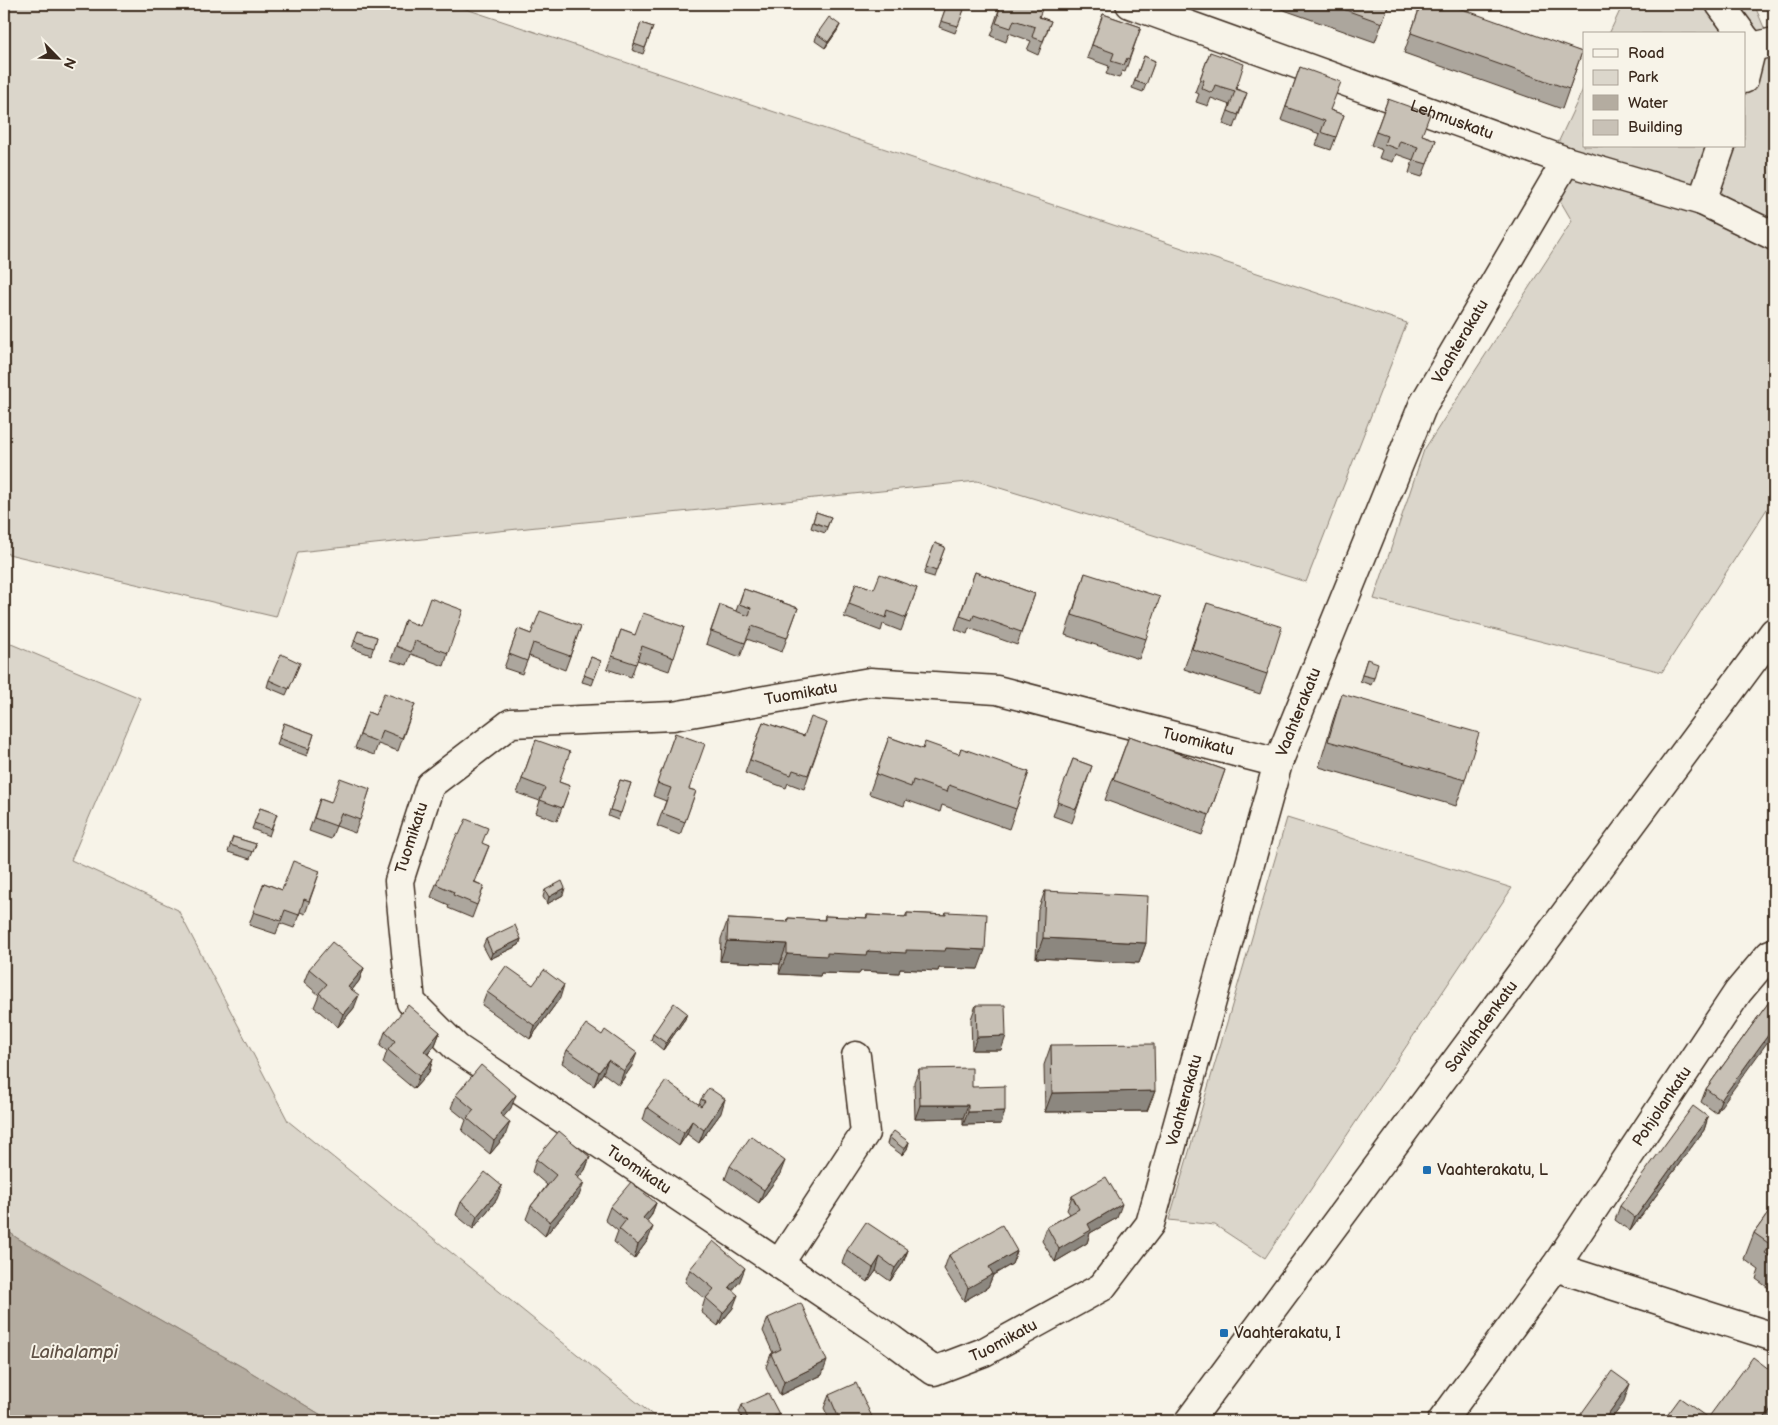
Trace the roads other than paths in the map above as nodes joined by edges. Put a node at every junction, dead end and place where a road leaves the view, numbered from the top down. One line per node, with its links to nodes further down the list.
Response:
1 (1130, 4): 7 (street, Lehmuskatu)
2 (1720, 4): 3 (street)
3 (1746, 32)
4 (1753, 40): 5 (street)
5 (1746, 70)
6 (1720, 148): 8 (street)
7 (1566, 161): 8 (street, Lehmuskatu); 11 (street, Vaahterakatu)
8 (1702, 201): 9 (street, Lehmuskatu)
9 (1774, 236)
10 (1774, 632): 18 (street, Savilahdenkatu)
11 (1278, 763): 14 (street, Tuomikatu); 16 (street, Vaahterakatu)
12 (1774, 953): 15 (street, Pohjolankatu)
13 (856, 1056): 14 (street)
14 (779, 1264): 16 (street, Tuomikatu)
15 (1555, 1267): 17 (street); 19 (street, Pohjolankatu)
16 (1102, 1287)
17 (1774, 1337)
18 (1189, 1421)
19 (1442, 1421)

